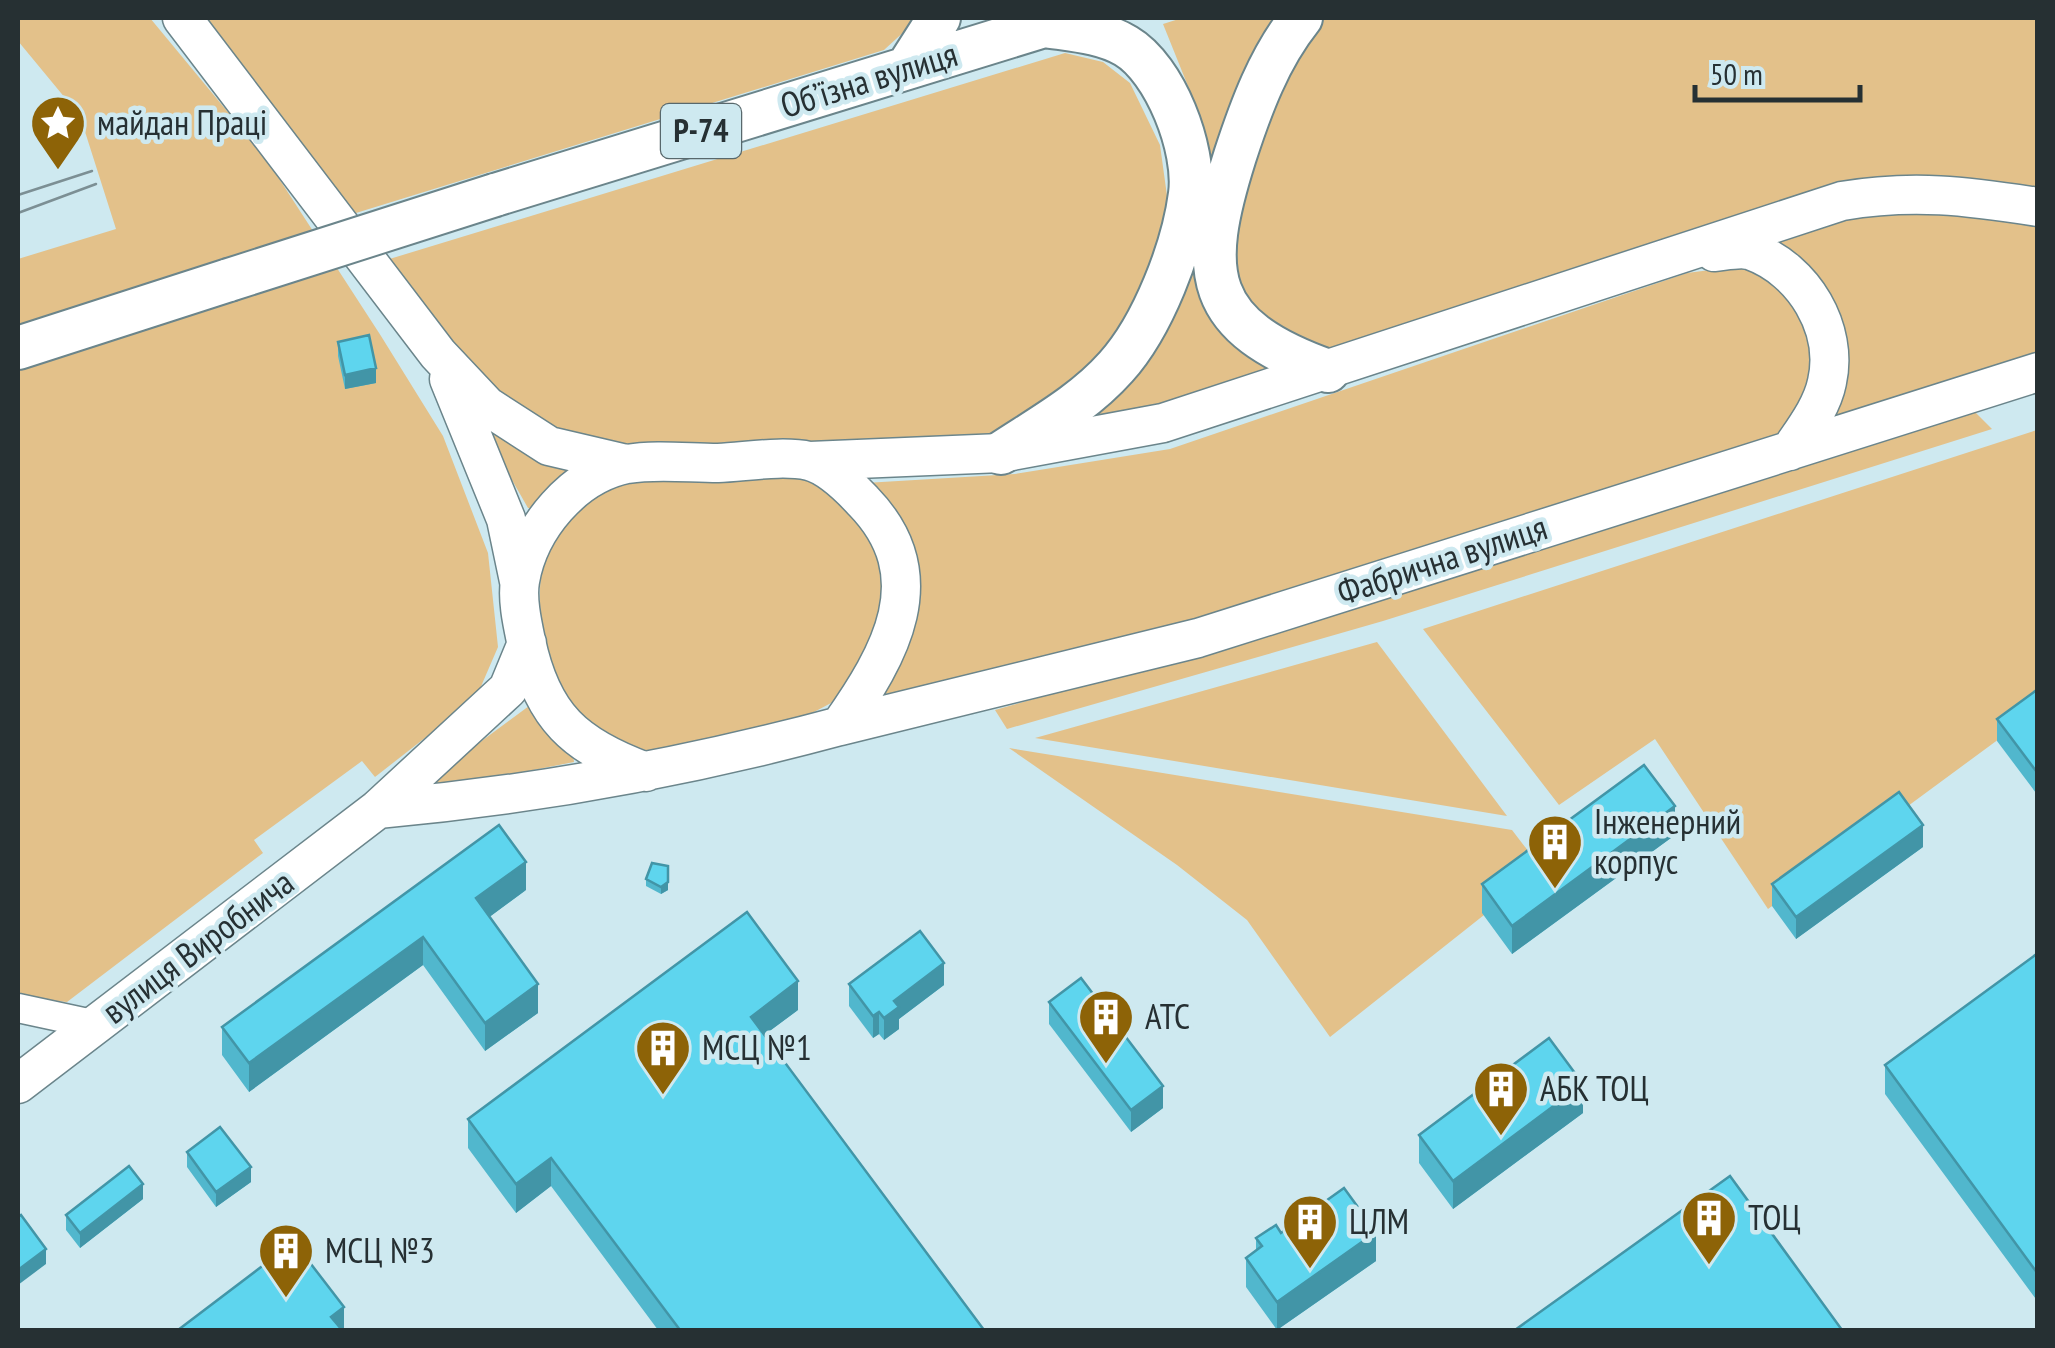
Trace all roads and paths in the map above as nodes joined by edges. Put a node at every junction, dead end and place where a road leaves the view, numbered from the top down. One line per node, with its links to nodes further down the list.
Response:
1 (182, 18): 9 (main road)
2 (939, 18): 5 (main road)
3 (1302, 18): 10 (main road)
4 (1058, 22): 5 (main road, Обʼїзна вулиця / Р-74); 13 (main road)
5 (906, 68): 8 (main road, Обʼїзна вулиця / Р-74, bridge)
6 (2038, 206): 7 (main road)
7 (1690, 254): 10 (main road); 12 (main road)
8 (18, 348)
9 (438, 354): 15 (main road); 16 (main road)
10 (1328, 371): 13 (main road)
11 (2038, 372): 12 (main road, Фабрична вулиця)
12 (1790, 450): 18 (main road, Фабрична вулиця)
13 (1001, 452): 14 (main road)
14 (810, 462): 15 (main road); 18 (main road)
15 (626, 464): 16 (main road)
16 (519, 582): 17 (main road)
17 (527, 643): 19 (main road); 20 (main road, вулиця Виробнича)
18 (840, 726): 19 (main road)
19 (646, 772): 20 (main road)
20 (378, 810): 22 (main road, вулиця Виробнича)
21 (18, 1008): 22 (street)
22 (97, 1025): 23 (main road, вулиця Виробнича)
23 (18, 1084)

